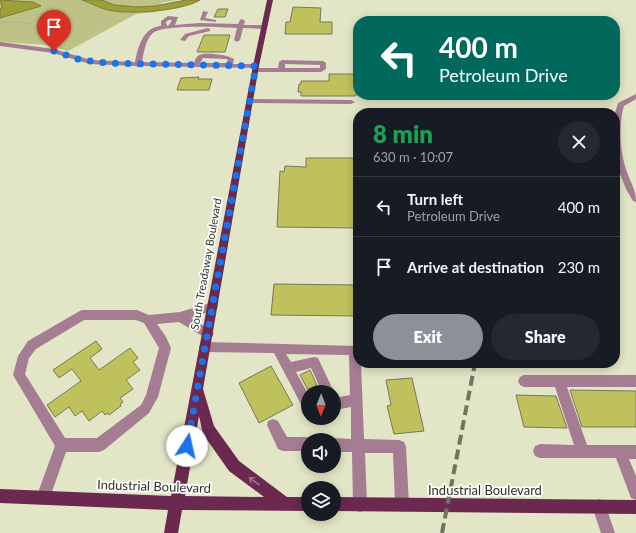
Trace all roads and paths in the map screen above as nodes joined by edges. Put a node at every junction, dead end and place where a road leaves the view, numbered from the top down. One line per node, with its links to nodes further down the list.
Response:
1 (270, 0): 9 (main road, South Treadaway Boulevard)
2 (205, 12): 7 (street)
3 (244, 15): 7 (street)
4 (0, 23): 5 (path)
5 (32, 24)
6 (172, 26): 7 (street); 8 (street); 8 (street)
7 (241, 26): 9 (street); 10 (street); 11 (street)
8 (164, 27): 13 (street)
9 (264, 27): 14 (main road, South Treadaway Boulevard)
10 (182, 40)
11 (237, 40)
12 (0, 44): 13 (street)
13 (138, 65): 14 (street)
14 (256, 68): 15 (street); 17 (main road, South Treadaway Boulevard)
15 (281, 70): 15 (street)
16 (636, 96): 19 (street)
17 (250, 101): 18 (street); 22 (main road, South Treadaway Boulevard)
18 (351, 102)
19 (620, 108)
20 (620, 158): 21 (street)
21 (636, 199)
22 (212, 306): 23 (street); 25 (main road, South Treadaway Boulevard)
23 (180, 317): 24 (street); 25 (street)
24 (148, 320): 41 (street); 41 (street)
25 (208, 334): 26 (main road, South Treadaway Boulevard)
26 (205, 347): 27 (street); 35 (main road, South Treadaway Boulevard)
27 (277, 348): 28 (street); 29 (street)
28 (353, 350)
29 (288, 368): 34 (street); 36 (street)
30 (356, 368): 37 (street)
31 (524, 381): 32 (street)
32 (559, 381): 33 (street); 45 (street)
33 (636, 381)
34 (325, 385)
35 (198, 389): 51 (main road, South Treadaway Boulevard); 52 (main road, one-way to 35)
36 (301, 393)
37 (357, 400): 38 (street); 43 (street)
38 (341, 403)
39 (273, 425): 40 (street)
40 (301, 444)
41 (62, 445): 50 (street)
42 (341, 445): 43 (street)
43 (357, 446): 55 (street); 56 (street)
44 (540, 451): 45 (street)
45 (583, 451): 46 (street)
46 (620, 452): 47 (street); 48 (street)
47 (636, 452)
48 (636, 493)
49 (0, 496): 50 (main road, Industrial Boulevard)
50 (43, 498): 51 (main road, Industrial Boulevard)
51 (177, 503): 52 (main road, Industrial Boulevard); 59 (main road, South Treadaway Boulevard)
52 (285, 504): 53 (main road, Industrial Boulevard)
53 (301, 504)
54 (341, 504): 55 (main road, Industrial Boulevard)
55 (360, 504): 56 (main road, Industrial Boulevard)
56 (402, 505): 57 (main road, Industrial Boulevard)
57 (599, 506): 58 (main road, Industrial Boulevard); 60 (street)
58 (636, 507)
59 (171, 533)
60 (608, 533)

